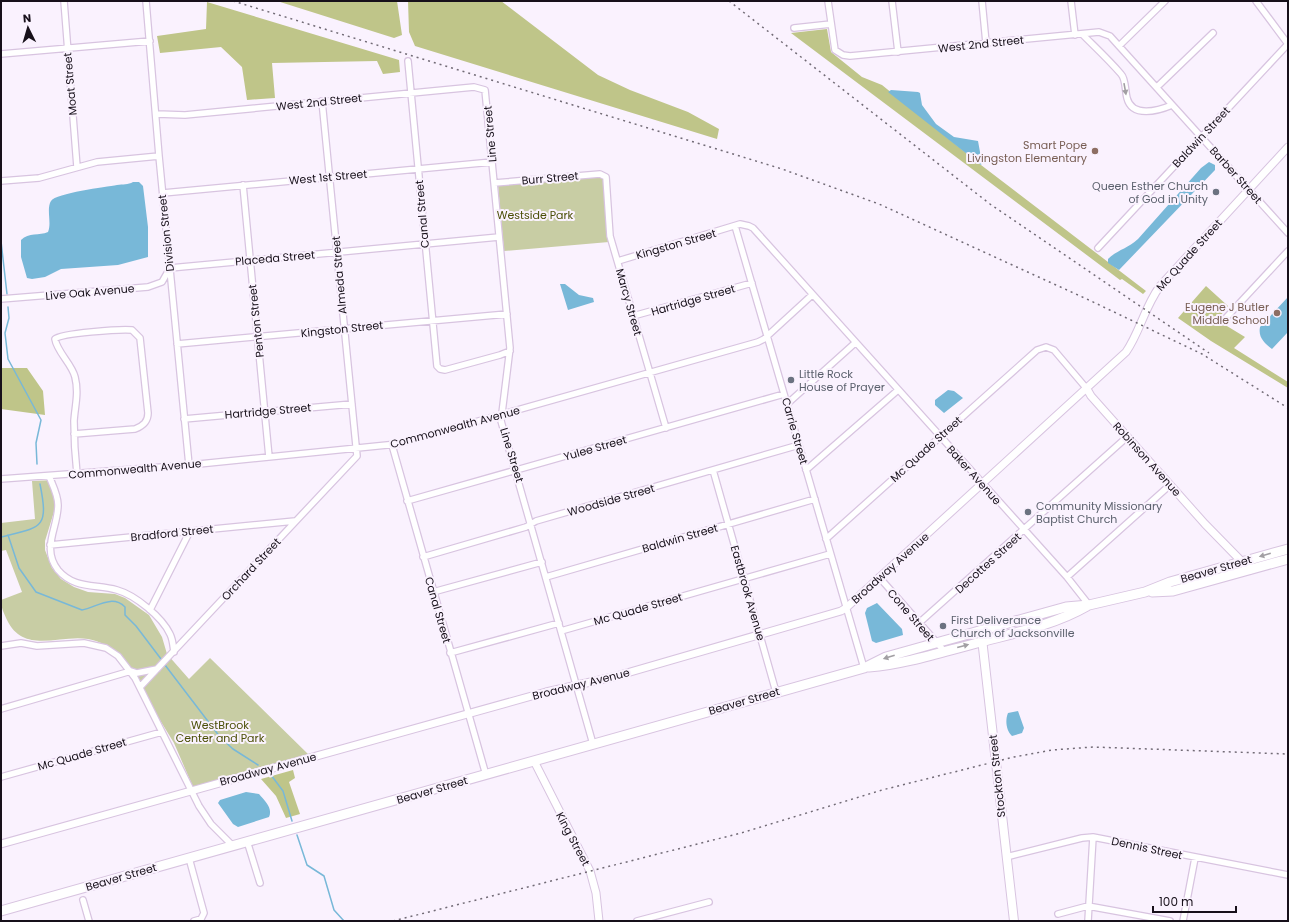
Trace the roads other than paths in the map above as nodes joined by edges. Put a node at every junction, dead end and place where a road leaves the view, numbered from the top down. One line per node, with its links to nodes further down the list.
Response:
1 (64, 1): 17 (street, Moat Street)
2 (146, 1): 13 (street, Division Street)
3 (828, 1): 9 (street)
4 (892, 1): 18 (street)
5 (982, 1): 14 (street)
6 (1071, 1): 12 (street)
7 (1165, 1): 16 (street)
8 (1256, 1): 15 (street)
9 (831, 24): 10 (street); 18 (street, West 2nd Street)
10 (794, 28)
11 (1213, 33): 22 (street)
12 (1079, 34): 14 (street, West 2nd Street); 16 (street, West 2nd Street); 25 (street, one-way to 25)
13 (150, 41): 17 (street); 26 (street, Division Street)
14 (986, 43): 18 (street, West 2nd Street)
15 (1288, 44): 27 (street, Baldwin Street)
16 (1119, 46): 22 (street, Barber Street)
17 (67, 49): 19 (street); 31 (street, Moat Street)
18 (898, 52)
19 (1, 54)
20 (408, 62): 23 (street, Canal Street)
21 (482, 88): 23 (street, West 2nd Street); 30 (street, Line Street)
22 (1157, 88): 25 (street, Barber Street)
23 (410, 93): 24 (street, West 2nd Street); 32 (street, Canal Street)
24 (322, 101): 26 (street, West 2nd Street); 34 (street, Almeda Street)
25 (1169, 106): 27 (street, Barber Street)
26 (156, 114): 29 (street, Division Street)
27 (1201, 136): 38 (street, Barber Street); 44 (street, Baldwin Street)
28 (1288, 147): 38 (street, Mc Quade Street)
29 (159, 156): 31 (street); 39 (street, Division Street)
30 (492, 162): 32 (street, West 1st Street); 36 (street, Line Street)
31 (77, 167): 35 (street)
32 (418, 169): 34 (street, West 1st Street); 43 (street, Canal Street)
33 (605, 175): 36 (street, Burr Street); 48 (street, Marcy Street)
34 (330, 177): 37 (street, West 1st Street); 46 (street, Almeda Street)
35 (1, 181)
36 (494, 183): 42 (street, Line Street)
37 (243, 185): 39 (street, West 1st Street); 47 (street, Penton Street)
38 (1248, 189): 41 (street, Barber Street); 65 (street, Mc Quade Street)
39 (163, 193): 49 (street, Division Street)
40 (735, 226): 48 (street, Kingston Street); 50 (street, Carrie Street); 51 (street, Baker Avenue)
41 (1288, 233)
42 (500, 237): 43 (street, Placeda Street); 53 (street, Line Street)
43 (425, 244): 46 (street, Placeda Street); 55 (street, Canal Street)
44 (1098, 248)
45 (1288, 251): 56 (street)
46 (337, 253): 47 (street, Placeda Street); 57 (street, Almeda Street)
47 (250, 260): 49 (street, Placeda Street); 59 (street, Penton Street)
48 (618, 261): 54 (street, Marcy Street)
49 (170, 268): 52 (street, Live Oak Avenue); 61 (street, Division Street)
50 (752, 283): 54 (street, Hartridge Street); 58 (street, Carrie Street)
51 (812, 296): 58 (street, Commonwealth Avenue); 60 (street, Baker Avenue)
52 (1, 299)
53 (507, 314): 55 (street, Kingston Street); 63 (street, Line Street)
54 (633, 316): 64 (street, Marcy Street)
55 (433, 320): 57 (street, Kingston Street); 63 (street, Canal Street)
56 (1223, 321)
57 (344, 328): 59 (street, Kingston Street); 68 (street, Almeda Street)
58 (768, 337): 64 (street, Commonwealth Avenue); 67 (street, Carrie Street)
59 (257, 338): 61 (street, Kingston Street); 70 (street, Penton Street)
60 (855, 343): 66 (street, Baker Avenue); 69 (street)
61 (177, 344): 72 (street, Division Street)
62 (1046, 347): 65 (street, Robinson Avenue); 75 (street, Mc Quade Street)
63 (510, 351): 71 (street, Line Street)
64 (650, 373): 71 (street, Commonwealth Avenue); 73 (street, Marcy Street)
65 (1087, 389): 76 (street, Robinson Avenue); 88 (street, Broadway Avenue)
66 (898, 390): 75 (street, Baker Avenue); 84 (street)
67 (784, 394): 69 (street, Carrie Street); 73 (street, Yulee Street)
68 (352, 404): 70 (street, Hartridge Street); 79 (street, Almeda Street)
69 (787, 404): 78 (street, Carrie Street)
70 (265, 412): 72 (street, Hartridge Street); 80 (street, Penton Street)
71 (502, 415): 77 (street, Commonwealth Avenue); 82 (street, Line Street)
72 (184, 419): 81 (street, Division Street)
73 (666, 428): 82 (street, Yulee Street)
74 (74, 434): 74 (street); 85 (street)
75 (940, 437): 88 (street, Baker Avenue); 97 (street, Mc Quade Street)
76 (1127, 437): 89 (street, Robinson Avenue); 96 (street, Decottes Street)
77 (392, 445): 79 (street, Commonwealth Avenue); 91 (street, Canal Street)
78 (800, 445): 83 (street, Woodside Street); 84 (street, Carrie Street)
79 (356, 448): 80 (street, Commonwealth Avenue); 92 (street, Orchard Street)
80 (269, 457): 81 (street, Commonwealth Avenue)
81 (189, 465): 85 (street, Commonwealth Avenue)
82 (516, 470): 91 (street, Yulee Street); 93 (street, Line Street)
83 (713, 470): 93 (street, Woodside Street); 94 (street, Eastbrook Avenue)
84 (806, 470): 90 (street, Carrie Street)
85 (77, 474): 86 (street, Commonwealth Avenue)
86 (49, 476): 87 (street, Commonwealth Avenue); 98 (street)
87 (1, 480)
88 (982, 484): 96 (street, Baker Avenue); 107 (street, Broadway Avenue)
89 (1170, 485): 104 (street, Robinson Avenue); 108 (street)
90 (814, 499): 94 (street, Baldwin Street); 97 (street, Carrie Street)
91 (407, 501): 101 (street, Canal Street)
92 (295, 521): 95 (street, Bradford Street); 123 (street, Orchard Street)
93 (532, 524): 101 (street, Woodside Street); 103 (street, Line Street)
94 (728, 524): 106 (street, Baldwin Street); 109 (street, Eastbrook Avenue)
95 (190, 531): 98 (street, Bradford Street); 114 (street)
96 (1024, 531): 108 (street, Baker Avenue); 116 (street, Decottes Street)
97 (826, 539): 100 (street, Carrie Street)
98 (50, 545): 114 (street)
99 (1288, 548): 104 (main road, Beaver Street, one-way to 104)
100 (830, 554): 109 (street, Mc Quade Street); 113 (street, Carrie Street)
101 (423, 557): 110 (street, Canal Street)
102 (1288, 559): 105 (main road, Beaver Street)
103 (542, 562): 106 (street, Line Street); 110 (street)
104 (1241, 562): 105 (street, Robinson Avenue); 111 (main road, Beaver Street)
105 (1250, 570): 111 (main road, Beaver Street)
106 (546, 576): 115 (street, Line Street)
107 (879, 577): 113 (street, Broadway Avenue); 116 (street, Cone Street)
108 (1067, 577): 112 (street, Baker Avenue)
109 (744, 579): 118 (street, Mc Quade Street); 119 (street, Eastbrook Avenue)
110 (433, 592): 125 (street, Canal Street)
111 (1145, 592): 112 (main road, Beaver Street)
112 (1088, 605): 117 (main road, Beaver Street); 120 (main road, Beaver Street)
113 (846, 608): 119 (street, Broadway Avenue); 127 (street, Carrie Street)
114 (150, 610): 123 (street)
115 (559, 623): 118 (street, Line Street); 125 (street)
116 (919, 623): 121 (street, Cone Street)
117 (981, 630): 120 (main road, Stockton Street); 121 (main road, Beaver Street)
118 (562, 631): 130 (street, Line Street)
119 (760, 635): 130 (street, Broadway Avenue); 132 (street, Eastbrook Avenue)
120 (982, 641): 124 (main road, Beaver Street, one-way to 120); 145 (main road, Stockton Street)
121 (936, 643): 124 (street, Cone Street); 126 (main road, Beaver Street)
122 (1, 646): 129 (street)
123 (174, 652): 128 (street, Orchard Street)
124 (945, 652): 126 (main road, Beaver Street)
125 (450, 653): 134 (street, Canal Street)
126 (907, 656): 127 (main road, Beaver Street)
127 (864, 668): 132 (main road, Beaver Street)
128 (158, 669): 129 (street); 131 (street, Orchard Street)
129 (131, 671): 131 (street); 133 (street)
130 (577, 685): 134 (street, Broadway Avenue); 136 (street, Line Street)
131 (140, 687): 135 (street)
132 (776, 692): 136 (main road, Beaver Street)
133 (1, 709)
134 (467, 714): 138 (street, Canal Street); 140 (street, Broadway Avenue)
135 (162, 732): 139 (street, Mc Quade Street); 140 (street)
136 (593, 744): 137 (main road, Beaver Street)
137 (534, 761): 138 (main road, Beaver Street); 157 (street, King Street)
138 (486, 774): 142 (main road, Beaver Street)
139 (1, 777)
140 (190, 791): 143 (street, Broadway Avenue); 144 (street)
141 (1093, 837): 145 (street, Dennis Street); 147 (street, Dennis Street); 152 (street)
142 (247, 842): 144 (main road, Beaver Street); 149 (street)
143 (1, 844)
144 (232, 846): 146 (main road, Beaver Street)
145 (1006, 857): 159 (main road, Stockton Street)
146 (189, 858): 153 (main road, Beaver Street); 156 (street)
147 (1195, 858): 148 (street, Dennis Street); 162 (street)
148 (1288, 875)
149 (260, 883)
150 (83, 900): 155 (street)
151 (708, 902): 158 (street)
152 (1088, 906): 154 (street); 160 (street); 161 (street)
153 (1, 911)
154 (1058, 914)
155 (89, 921)
156 (194, 921)
157 (599, 921)
158 (637, 921)
159 (1014, 921)
160 (1088, 921)
161 (1170, 921)
162 (1183, 921)

